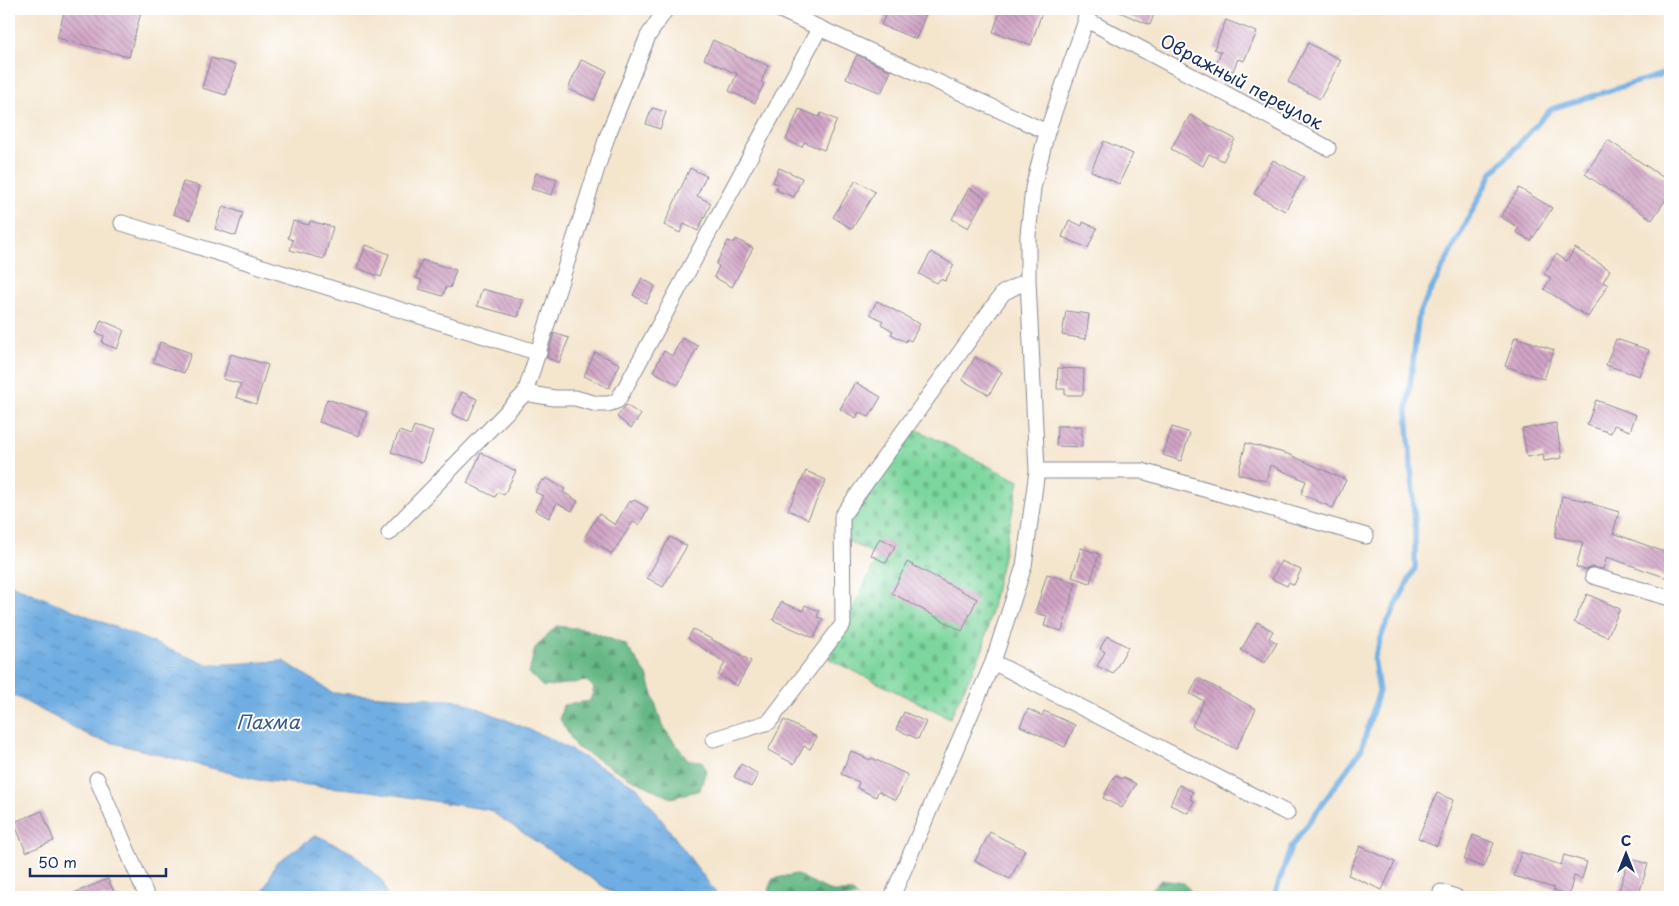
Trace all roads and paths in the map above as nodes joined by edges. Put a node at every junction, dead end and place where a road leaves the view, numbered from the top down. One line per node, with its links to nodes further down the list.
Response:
1 (666, 9): 9 (street)
2 (778, 9): 4 (street)
3 (1088, 14): 5 (street); 6 (street, Овражный переулок)
4 (819, 29): 5 (street); 10 (street)
5 (1047, 132): 8 (street)
6 (1328, 148)
7 (122, 223): 9 (street)
8 (1028, 280): 11 (street); 17 (street)
9 (539, 352): 10 (street)
10 (526, 393): 12 (street)
11 (1037, 471): 13 (street); 16 (street)
12 (389, 533)
13 (1366, 536)
14 (1593, 576): 15 (street)
15 (1670, 598)
16 (993, 662): 19 (street); 22 (street)
17 (714, 739)
18 (97, 779): 21 (street)
19 (1287, 814)
20 (1441, 892): 23 (street)
21 (147, 897)
22 (892, 897)
23 (1456, 897)

